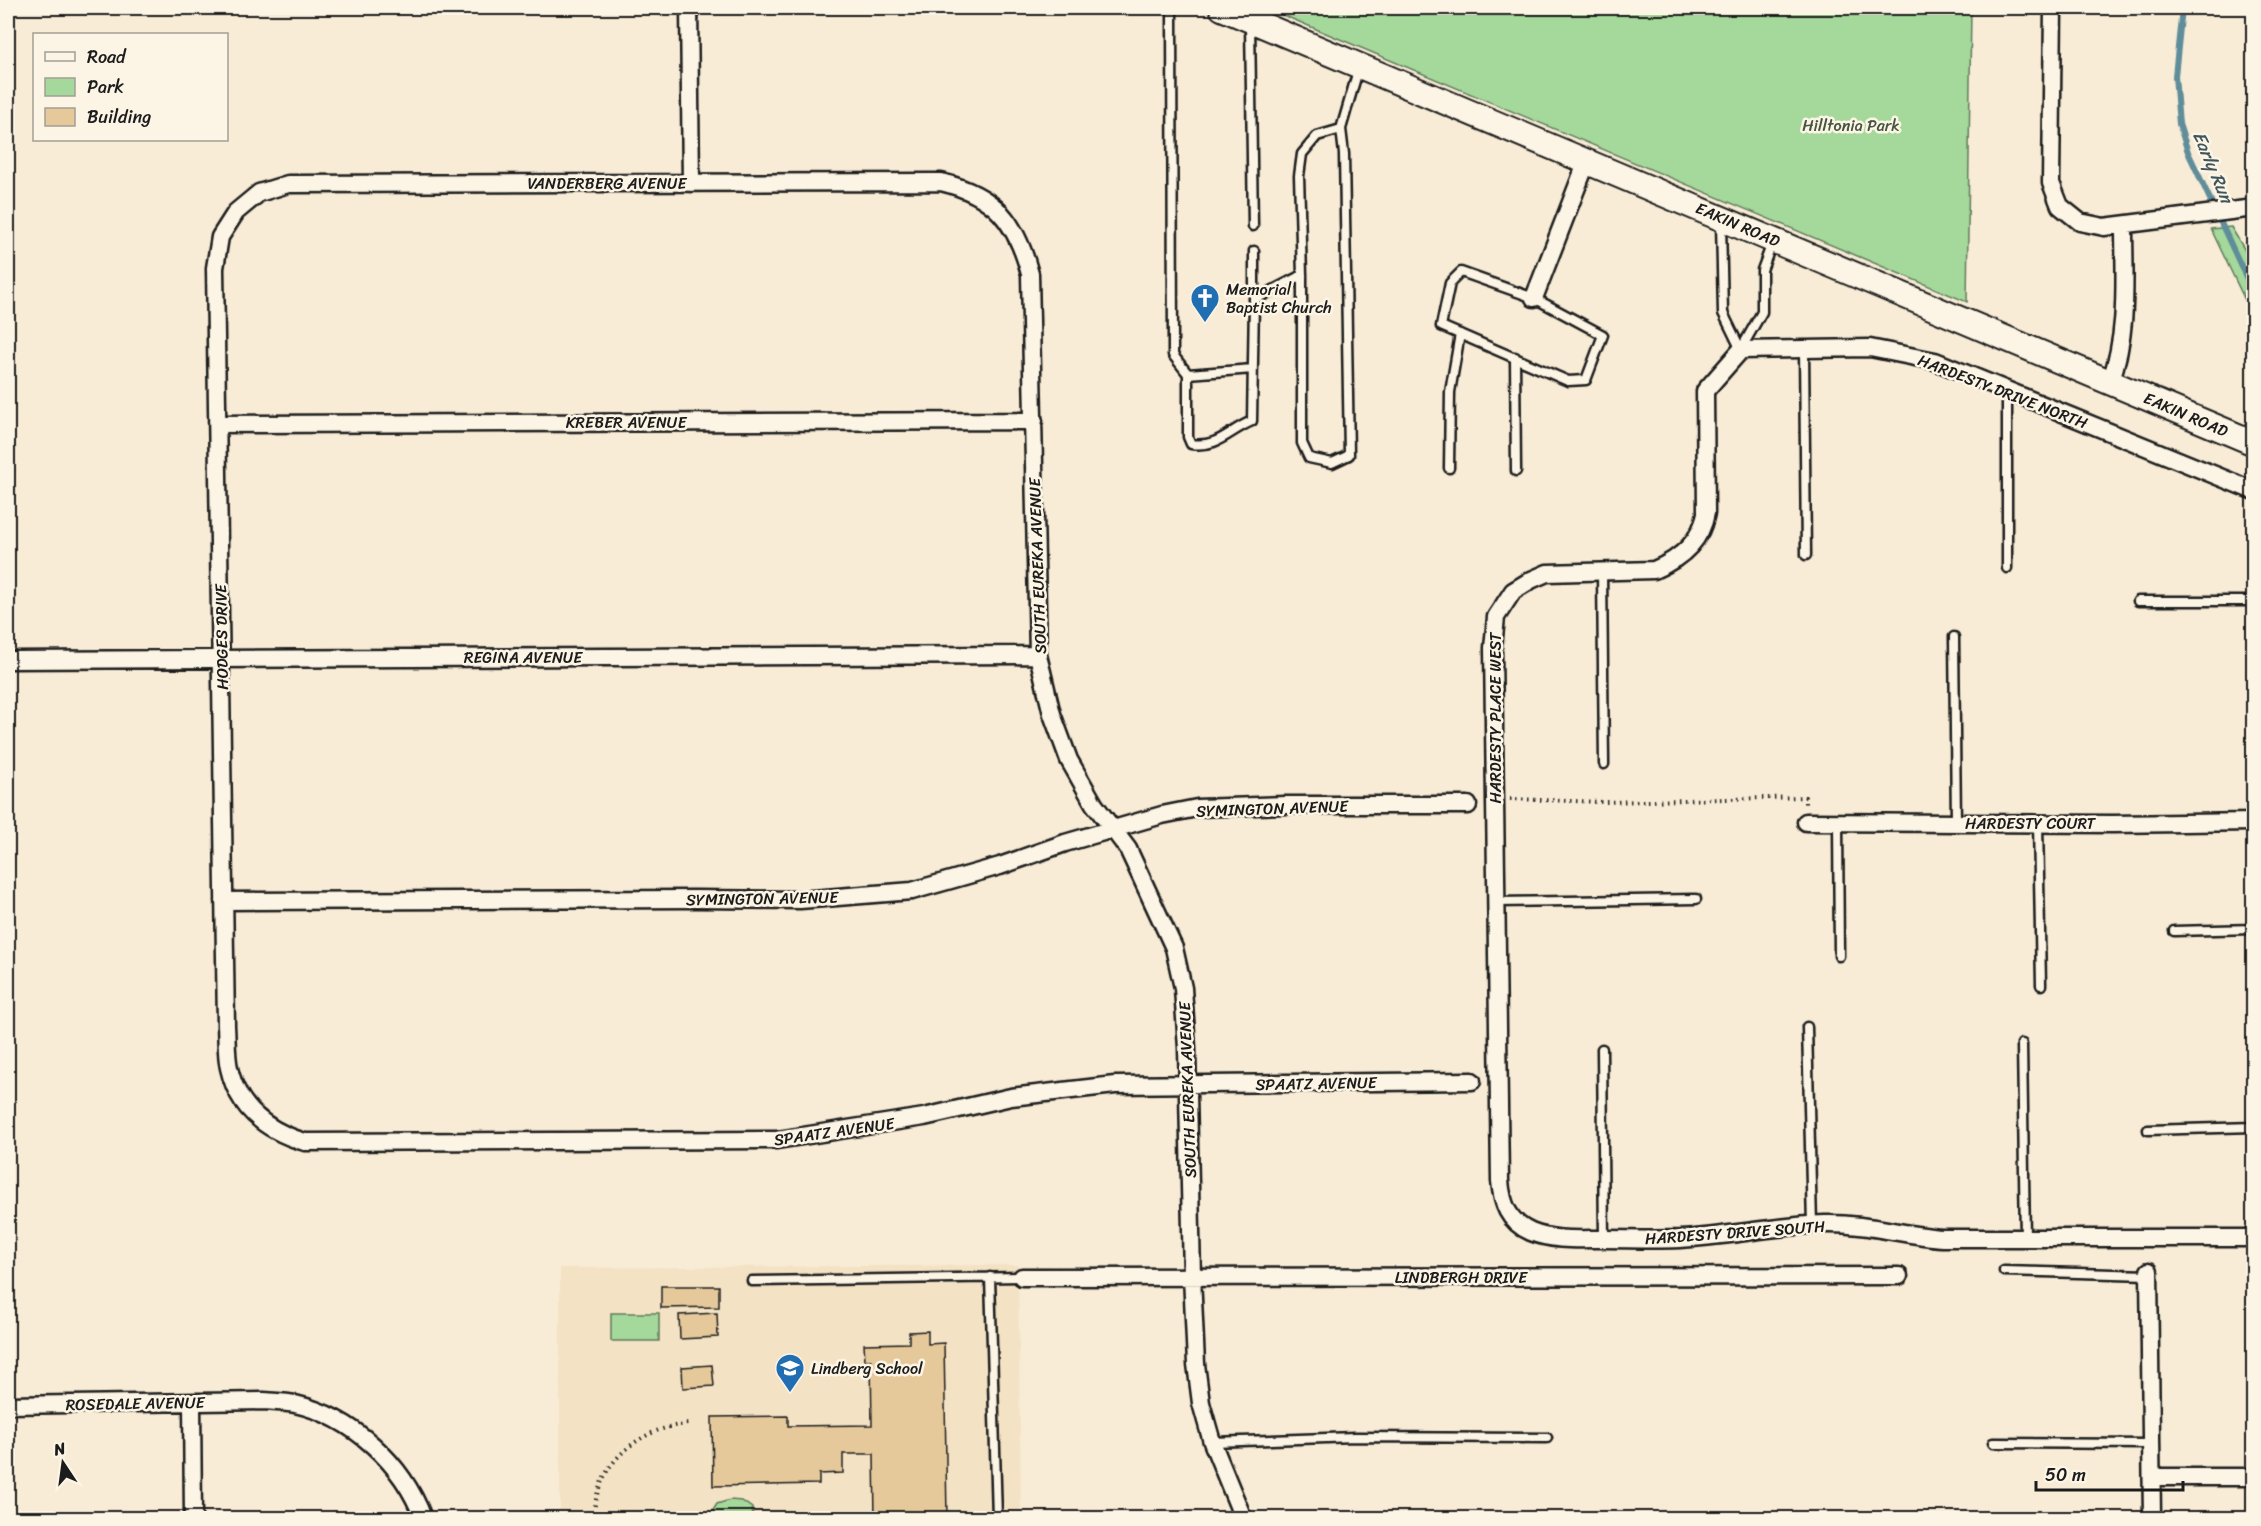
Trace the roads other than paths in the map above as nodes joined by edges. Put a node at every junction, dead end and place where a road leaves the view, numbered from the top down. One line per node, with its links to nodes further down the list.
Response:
1 (689, 8): 9 (street)
2 (1172, 8): 26 (lane)
3 (1222, 8): 5 (street, EAKIN ROAD)
4 (2053, 8): 14 (street)
5 (1250, 20): 6 (street, EAKIN ROAD); 15 (lane)
6 (1360, 65): 7 (lane); 8 (street, EAKIN ROAD)
7 (1341, 129): 18 (lane); 18 (lane)
8 (1587, 161): 13 (street, EAKIN ROAD); 19 (street)
9 (690, 183): 10 (street, VANDERBERG AVENUE); 12 (street, VANDERBERG AVENUE)
10 (984, 198): 29 (street, SOUTH EUREKA AVENUE)
11 (2253, 208): 14 (street)
12 (236, 212): 30 (street, HODGES DRIVE)
13 (1721, 217): 16 (street, EAKIN ROAD); 22 (lane)
14 (2124, 225): 27 (street)
15 (1253, 226)
16 (1774, 239): 22 (lane, HARDESTY PLACE WEST); 27 (street, EAKIN ROAD)
17 (1254, 251): 20 (lane)
18 (1302, 275): 20 (lane)
19 (1534, 298): 21 (lane); 24 (lane)
20 (1254, 300): 25 (lane)
21 (1460, 334): 24 (lane); 32 (lane)
22 (1741, 350): 23 (street, HARDESTY DRIVE NORTH); 37 (street, HARDESTY PLACE WEST)
23 (1804, 350): 28 (street, HARDESTY DRIVE NORTH); 35 (lane)
24 (1515, 357): 33 (lane)
25 (1253, 369): 26 (lane); 26 (lane)
26 (1188, 374)
27 (2110, 382): 31 (street, EAKIN ROAD)
28 (2007, 390): 34 (street, HARDESTY DRIVE NORTH); 36 (lane)
29 (1034, 421): 30 (street, KREBER AVENUE); 41 (street, SOUTH EUREKA AVENUE)
30 (218, 424): 42 (street, HODGES DRIVE)
31 (2253, 443)
32 (1449, 468)
33 (1516, 471)
34 (2253, 491)
35 (1806, 555)
36 (2007, 568)
37 (1602, 572): 44 (lane); 54 (street, HARDESTY PLACE WEST)
38 (2138, 601): 39 (lane)
39 (2253, 601)
40 (1954, 637): 49 (lane)
41 (1038, 655): 42 (street, REGINA AVENUE); 51 (street, SOUTH EUREKA AVENUE)
42 (221, 658): 43 (street, REGINA AVENUE); 53 (street, HODGES DRIVE)
43 (8, 660)
44 (1604, 765)
45 (1468, 805): 51 (street, SYMINGTON AVENUE)
46 (1806, 822): 47 (street, HARDESTY COURT)
47 (1838, 822): 49 (street, HARDESTY COURT); 57 (lane)
48 (2253, 822): 50 (street, HARDESTY COURT)
49 (1956, 823): 50 (street, HARDESTY COURT)
50 (2038, 824): 58 (lane)
51 (1113, 830): 53 (street, SYMINGTON AVENUE); 64 (street, SOUTH EUREKA AVENUE)
52 (1696, 899): 54 (lane)
53 (224, 901): 62 (street, HODGES DRIVE)
54 (1496, 902): 67 (street, HARDESTY PLACE WEST)
55 (2253, 929): 56 (lane)
56 (2174, 931)
57 (1839, 956)
58 (2041, 985)
59 (1807, 1027): 68 (lane)
60 (2022, 1044): 69 (lane)
61 (1602, 1049): 71 (lane)
62 (228, 1068): 64 (street, SPAATZ AVENUE)
63 (1472, 1081): 64 (street, SPAATZ AVENUE)
64 (1188, 1085): 74 (street, SOUTH EUREKA AVENUE)
65 (2253, 1127): 66 (lane)
66 (2148, 1130)
67 (1510, 1217): 71 (street, HARDESTY DRIVE SOUTH)
68 (1812, 1225): 69 (street, HARDESTY DRIVE SOUTH); 71 (street, HARDESTY DRIVE SOUTH)
69 (2025, 1238): 70 (street, HARDESTY DRIVE SOUTH)
70 (2253, 1238)
71 (1604, 1239)
72 (2004, 1271): 73 (lane)
73 (2149, 1273): 84 (street)
74 (1192, 1276): 75 (street, LINDBERGH DRIVE); 77 (street, LINDBERGH DRIVE); 82 (street, SOUTH EUREKA AVENUE)
75 (1899, 1276)
76 (990, 1277): 77 (lane); 78 (lane); 89 (lane)
77 (1022, 1277)
78 (752, 1281)
79 (192, 1403): 80 (street, ROSEDALE AVENUE); 87 (street); 88 (street, ROSEDALE AVENUE)
80 (8, 1405)
81 (1547, 1438): 82 (lane)
82 (1212, 1442): 90 (street, SOUTH EUREKA AVENUE)
83 (1993, 1443): 84 (lane)
84 (2151, 1444): 85 (street)
85 (2152, 1477): 86 (street); 91 (street)
86 (2253, 1478)
87 (193, 1518)
88 (423, 1518)
89 (997, 1518)
90 (1243, 1518)
91 (2152, 1518)

